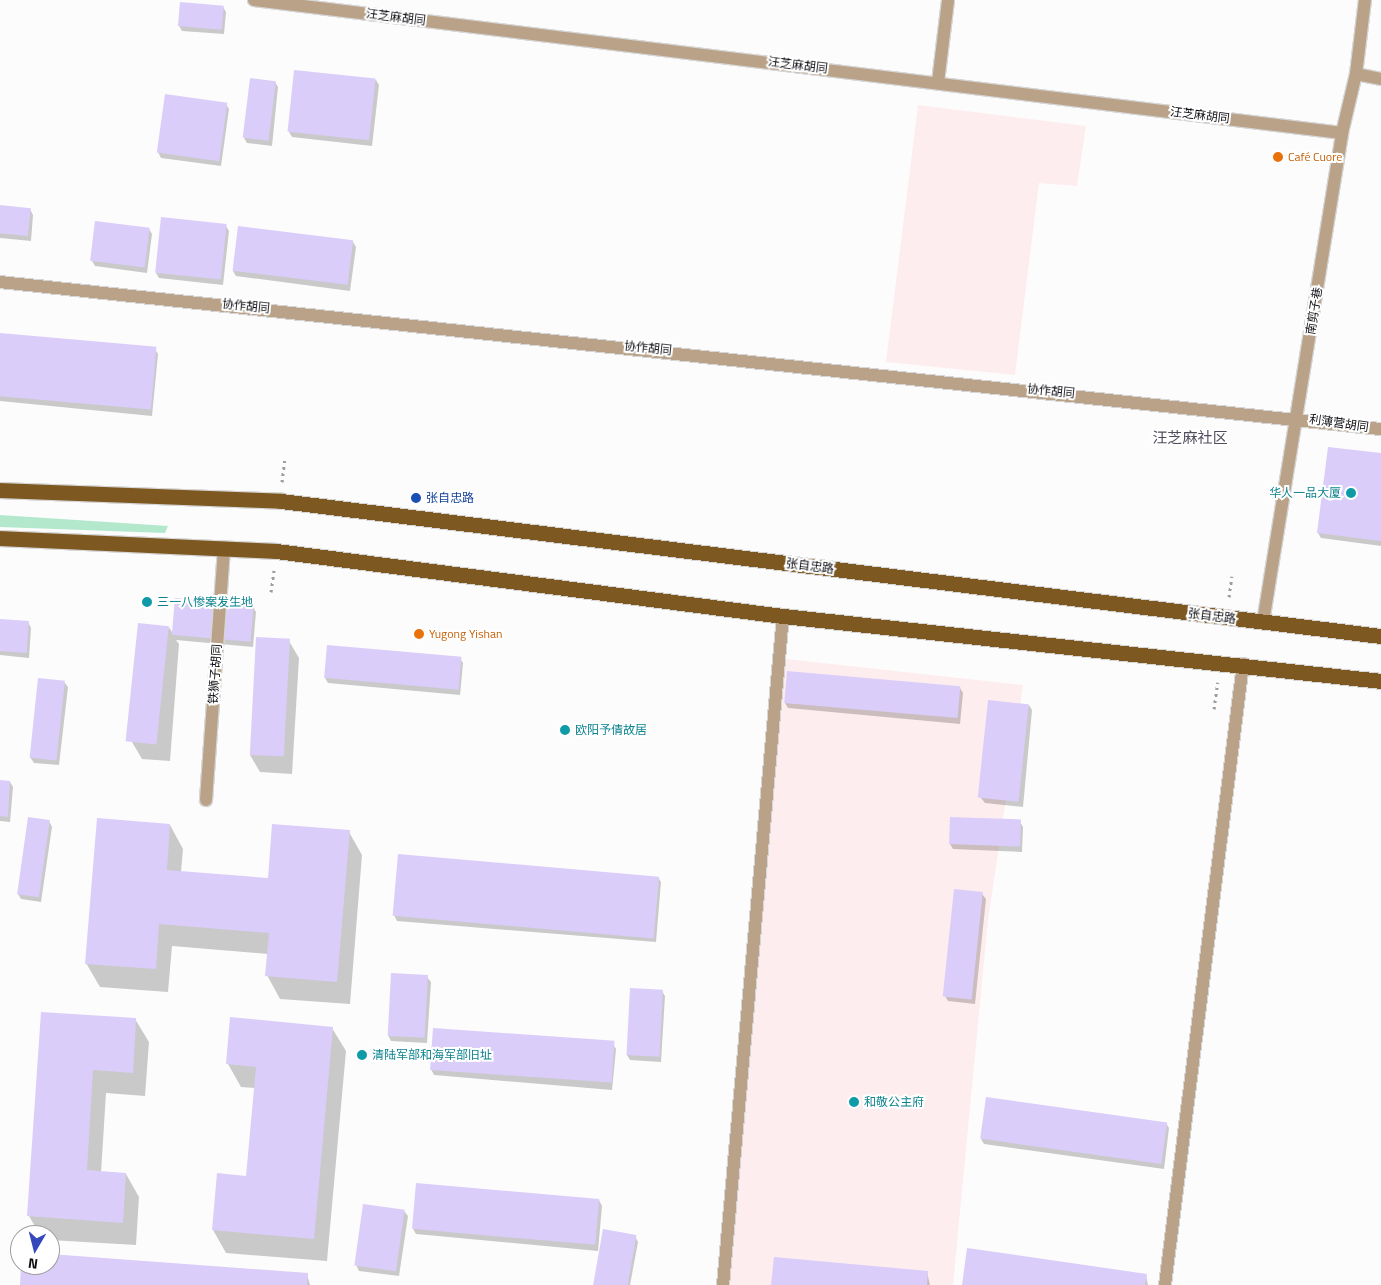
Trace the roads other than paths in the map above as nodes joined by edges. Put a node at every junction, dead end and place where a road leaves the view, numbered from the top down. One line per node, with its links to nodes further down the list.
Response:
1 (254, 0): 6 (lane, 汪芝麻胡同)
2 (948, 0): 6 (lane)
3 (1365, 0): 4 (lane, 南剪子巷)
4 (1356, 74): 5 (lane); 7 (lane, 南剪子巷)
5 (1381, 79)
6 (938, 82): 7 (lane, 汪芝麻胡同)
7 (1342, 133): 9 (lane, 南剪子巷)
8 (0, 282): 9 (lane, 协作胡同)
9 (1296, 418): 10 (lane, 利薄营胡同); 15 (lane, 南剪子巷)
10 (1381, 429)
11 (0, 490): 15 (main road, 张自忠路)
12 (0, 538): 13 (main road)
13 (224, 548): 14 (main road); 19 (lane, 铁狮子胡同)
14 (783, 616): 17 (main road); 20 (lane)
15 (1263, 622): 16 (main road, 张自忠路)
16 (1381, 636)
17 (1242, 664): 18 (main road); 21 (lane)
18 (1381, 681)
19 (206, 800)
20 (723, 1285)
21 (1165, 1285)

